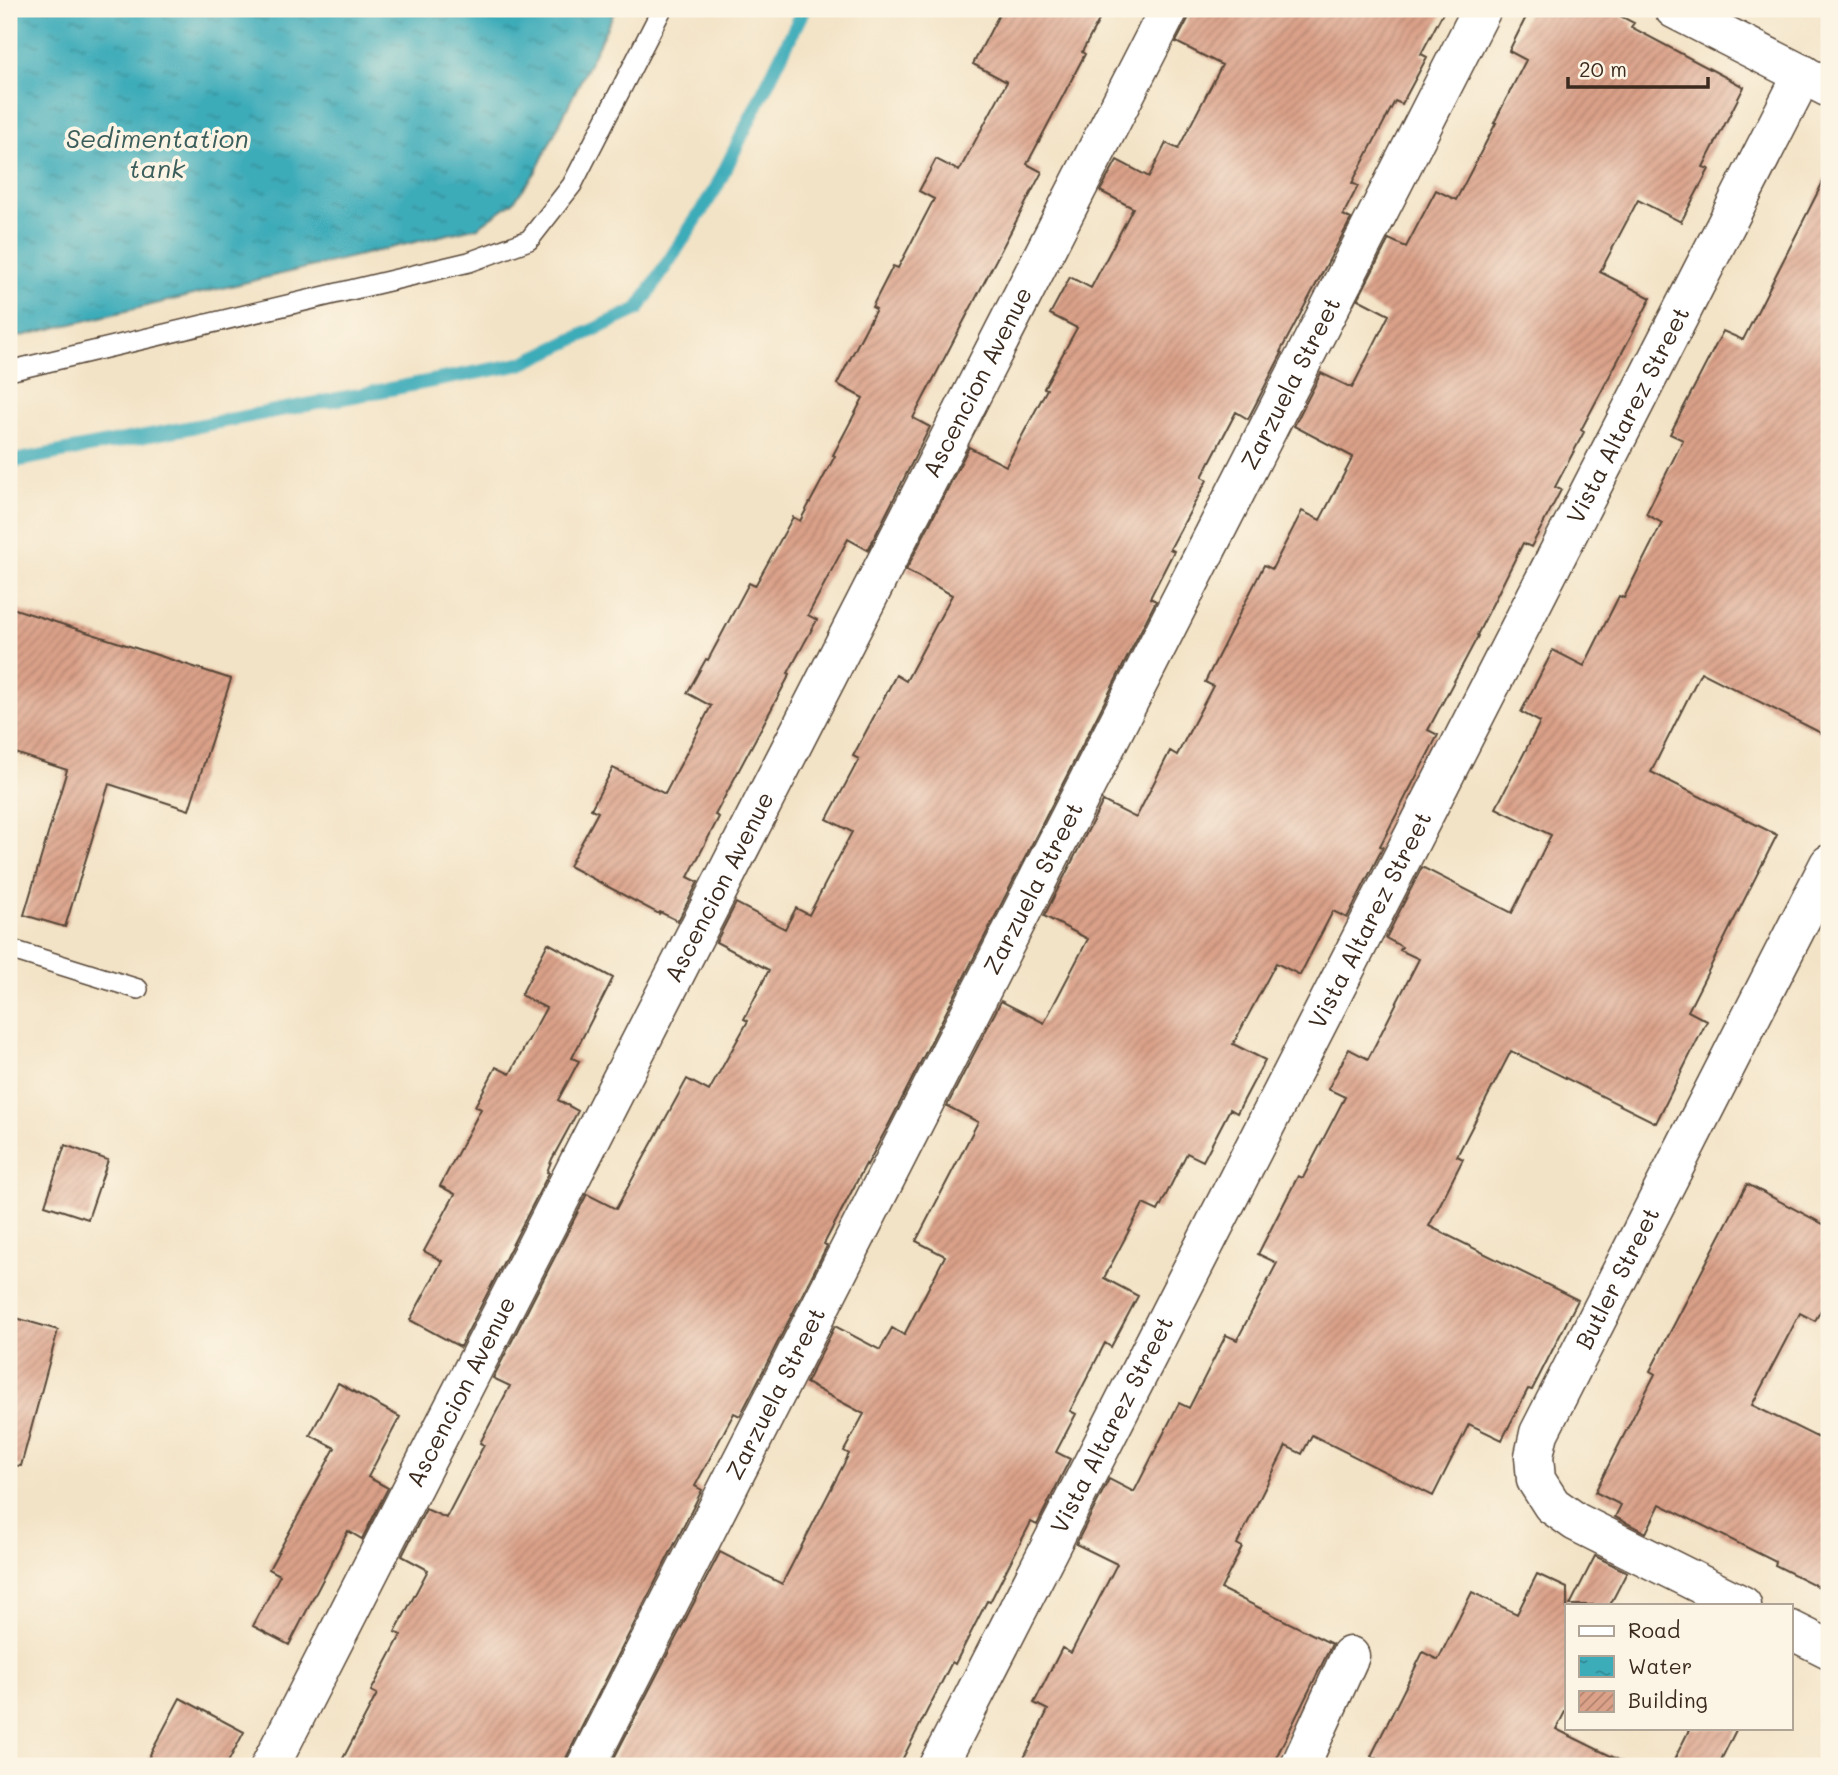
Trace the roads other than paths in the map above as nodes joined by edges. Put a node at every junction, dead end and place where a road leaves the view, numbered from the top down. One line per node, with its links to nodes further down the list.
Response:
1 (662, 9): 6 (lane)
2 (1169, 9): 14 (street, Ascencion Avenue)
3 (1482, 9): 15 (street, Zarzuela Street)
4 (1674, 9): 5 (street)
5 (1816, 81): 16 (street, Vista Altarez Street)
6 (9, 371)
7 (1829, 864): 10 (street, Butler Street)
8 (9, 949): 9 (lane)
9 (138, 989)
10 (1740, 1604)
11 (1792, 1630): 12 (street)
12 (1829, 1649)
13 (1350, 1656): 17 (street)
14 (270, 1766)
15 (586, 1766)
16 (938, 1766)
17 (1300, 1766)

